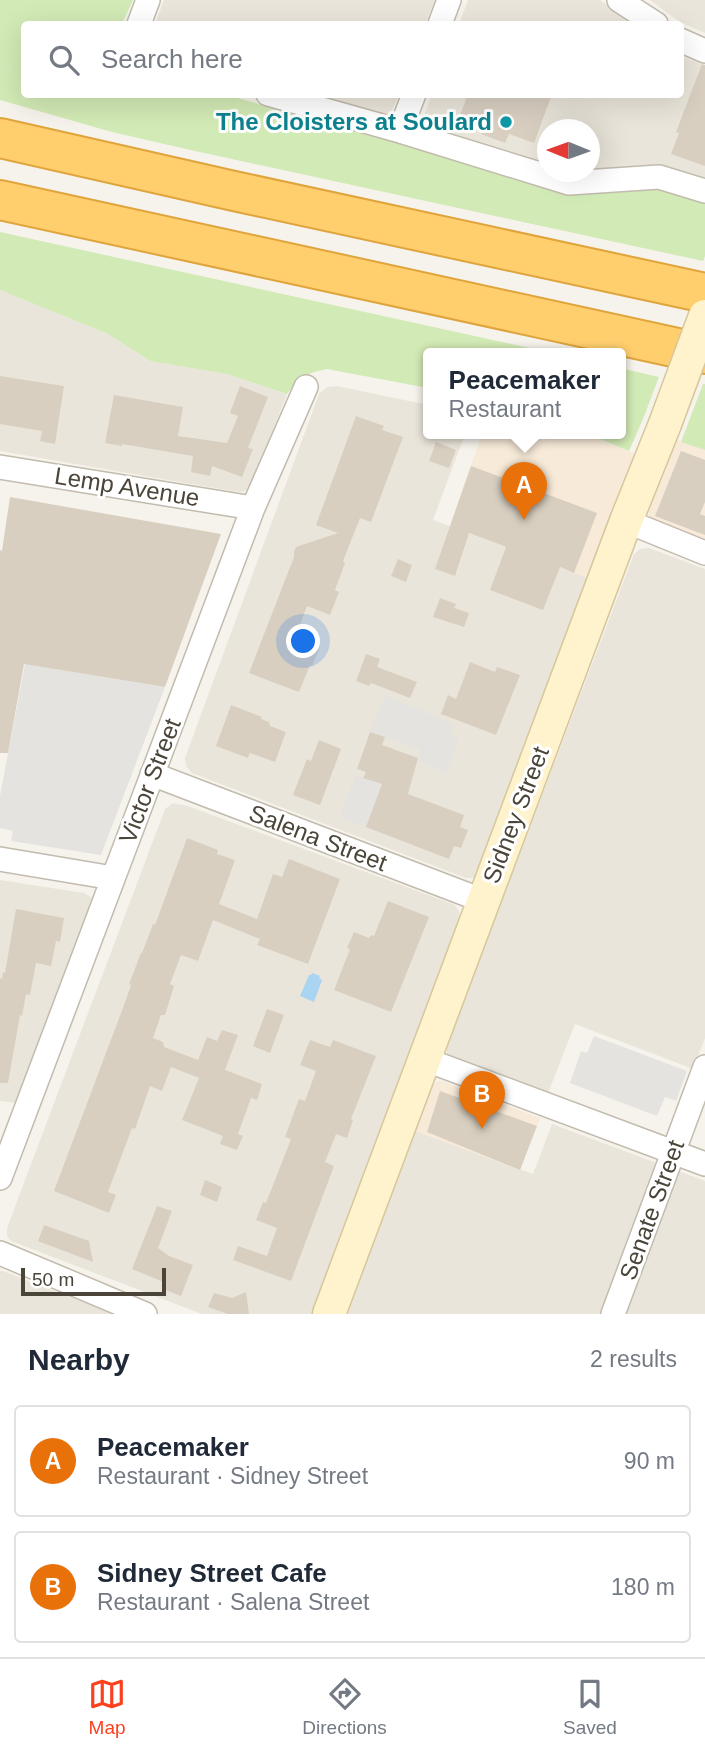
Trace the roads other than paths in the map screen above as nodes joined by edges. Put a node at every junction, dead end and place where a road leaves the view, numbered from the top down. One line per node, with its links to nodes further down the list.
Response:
1 (148, 0): 4 (street)
2 (449, 0): 5 (street)
3 (619, 0): 6 (street)
4 (140, 21)
5 (441, 21)
6 (651, 21)
7 (684, 41): 8 (street)
8 (705, 51)
9 (282, 98): 11 (street)
10 (412, 98): 11 (street)
11 (400, 131): 13 (street)
12 (0, 138): 15 (highway)
13 (705, 191)
14 (0, 200): 17 (highway)
15 (705, 293)
16 (705, 316): 21 (street, Sidney Street, bridge)
17 (705, 354)
18 (306, 387): 20 (street, Victor Street)
19 (0, 467): 20 (street, Lemp Avenue)
20 (253, 508): 23 (street, Victor Street)
21 (626, 521): 22 (street); 26 (street, Sidney Street)
22 (705, 553)
23 (152, 774): 25 (street, Victor Street); 26 (street, Salena Street)
24 (0, 859): 25 (street)
25 (113, 878): 31 (street, Victor Street)
26 (484, 901): 27 (street, Sidney Street)
27 (424, 1059): 29 (street); 34 (street, Sidney Street)
28 (705, 1067): 29 (street, Senate Street)
29 (673, 1153): 30 (street); 35 (street, Senate Street)
30 (705, 1164)
31 (0, 1178)
32 (0, 1253): 33 (street)
33 (145, 1314)
34 (329, 1314)
35 (613, 1314)

